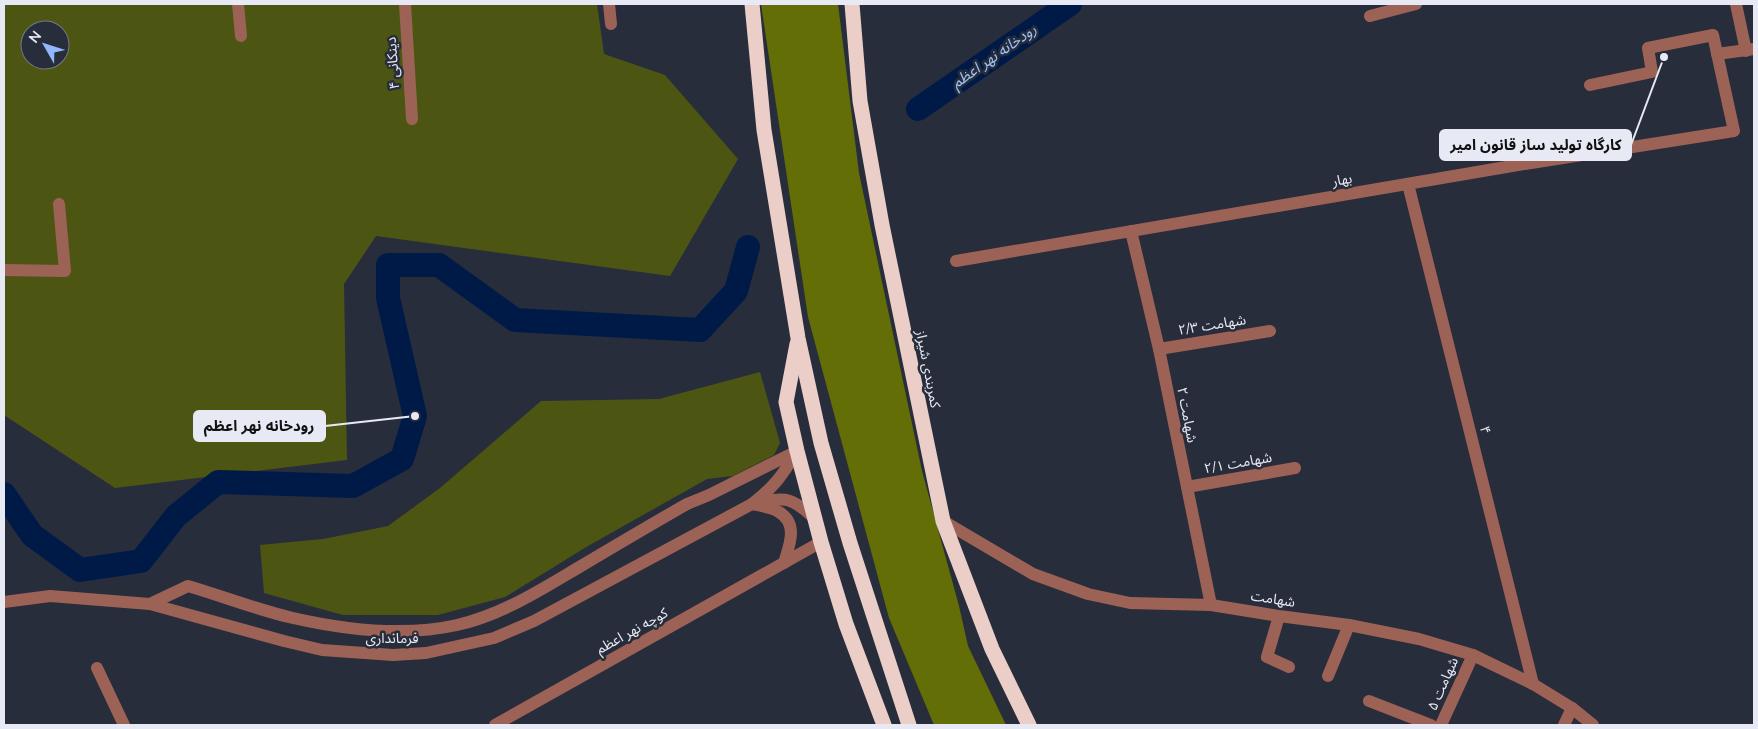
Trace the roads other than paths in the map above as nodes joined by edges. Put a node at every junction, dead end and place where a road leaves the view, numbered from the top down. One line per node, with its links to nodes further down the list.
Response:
1 (238, 4): 10 (street)
2 (405, 4): 14 (street, ۴ دینکانی)
3 (610, 4): 9 (street)
4 (752, 4): 21 (highway)
5 (852, 4): 28 (highway, کمربندی شیراز)
6 (1416, 4): 8 (street)
7 (1736, 4): 11 (street)
8 (1370, 16)
9 (611, 24)
10 (241, 36)
11 (1750, 50): 12 (street)
12 (1717, 54): 13 (street); 15 (street, بهار)
13 (1590, 84)
14 (412, 119)
15 (1408, 184): 17 (street, بهار); 40 (street, ۴)
16 (59, 204): 19 (street)
17 (1131, 231): 18 (street, بهار); 22 (street, ۲ شهامت)
18 (956, 262)
19 (4, 270)
20 (1270, 331): 22 (street, ۲/۳ شهامت)
21 (798, 338): 23 (highway); 46 (highway)
22 (1159, 349): 25 (street, ۲ شهامت)
23 (797, 450): 26 (street, فرمانداری); 27 (highway); 32 (street)
24 (1295, 468): 25 (street, ۲/۱ شهامت)
25 (1187, 487): 33 (street, ۲ شهامت)
26 (752, 504): 27 (street, فرمانداری); 30 (street); 32 (street, فرمانداری)
27 (815, 519): 29 (highway)
28 (943, 522): 33 (street, شهامت); 47 (highway, کمربندی شیراز)
29 (821, 542): 30 (street, کوچه نهر اعظم); 45 (highway)
30 (784, 563): 44 (street, کوچه نهر اعظم)
31 (4, 602): 32 (street, فرمانداری)
32 (150, 604)
33 (1211, 604): 34 (street, شهامت)
34 (1279, 616): 35 (street, شهامت); 37 (street)
35 (1349, 625): 36 (street, شهامت); 39 (street)
36 (1472, 655): 40 (street, شهامت); 49 (street, ۵ شهامت)
37 (1289, 667)
38 (97, 668): 43 (street)
39 (1328, 676)
40 (1533, 684): 42 (street, شهامت)
41 (1369, 701): 48 (street)
42 (1572, 708): 50 (street); 51 (street, شهامت)
43 (124, 725)
44 (495, 725)
45 (884, 725)
46 (909, 725)
47 (1029, 725)
48 (1431, 725)
49 (1441, 725)
50 (1564, 725)
51 (1593, 725)

